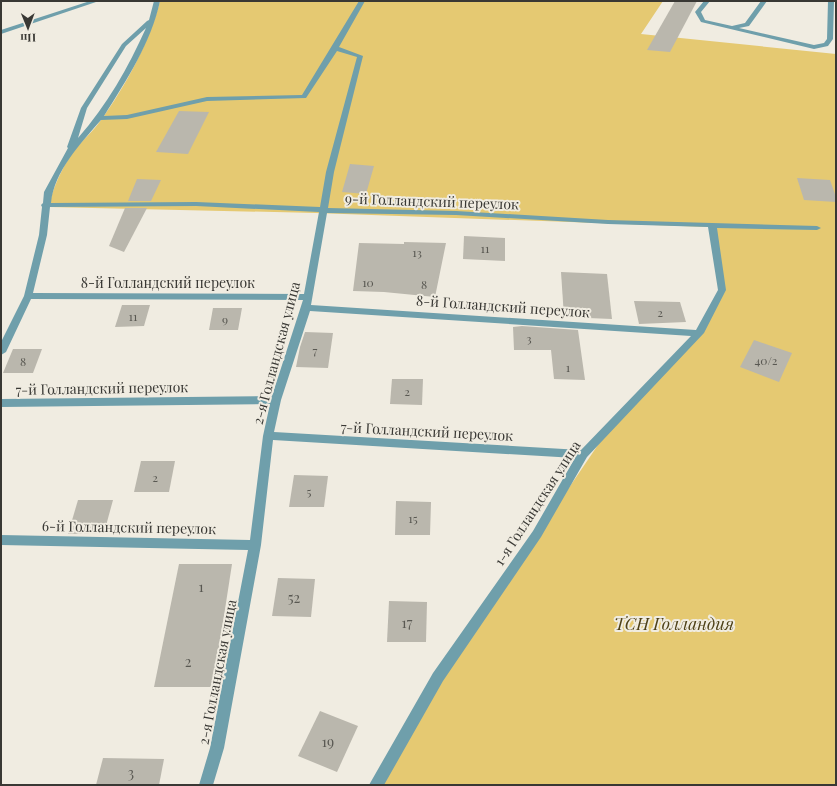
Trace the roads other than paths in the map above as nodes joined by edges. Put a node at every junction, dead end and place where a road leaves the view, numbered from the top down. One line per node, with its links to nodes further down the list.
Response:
1 (96, 1): 9 (street)
2 (157, 1): 7 (street)
3 (362, 1): 10 (street)
4 (707, 1): 8 (street)
5 (764, 1): 8 (street)
6 (830, 1): 8 (street)
7 (153, 19): 11 (street); 12 (street)
8 (724, 27)
9 (1, 32)
10 (335, 48): 11 (street); 14 (street, 2-я Голландская улица)
11 (99, 118): 12 (street)
12 (69, 152): 13 (street)
13 (45, 205): 14 (street, 9-й Голландский переулок); 17 (street)
14 (322, 210): 15 (street, 9-й Голландский переулок); 18 (street, 2-я Голландская улица)
15 (712, 224): 16 (street, 9-й Голландский переулок); 20 (street, 1-я Голландская улица)
16 (817, 228)
17 (28, 296): 18 (street, 8-й Голландский переулок); 21 (street)
18 (308, 296): 19 (street, 2-я Голландская улица)
19 (306, 308): 20 (street, 8-й Голландский переулок); 22 (street, 2-я Голландская улица)
20 (699, 333): 25 (street, 1-я Голландская улица)
21 (1, 352)
22 (276, 400): 23 (street, 7-й Голландский переулок); 24 (street, 2-я Голландская улица)
23 (1, 403)
24 (268, 436): 25 (street, 7-й Голландский переулок); 27 (street, 2-я Голландская улица)
25 (583, 454): 29 (street, 1-я Голландская улица)
26 (1, 540): 27 (street, 6-й Голландский переулок)
27 (255, 545): 28 (street, 2-я Голландская улица)
28 (206, 785)
29 (376, 785)

